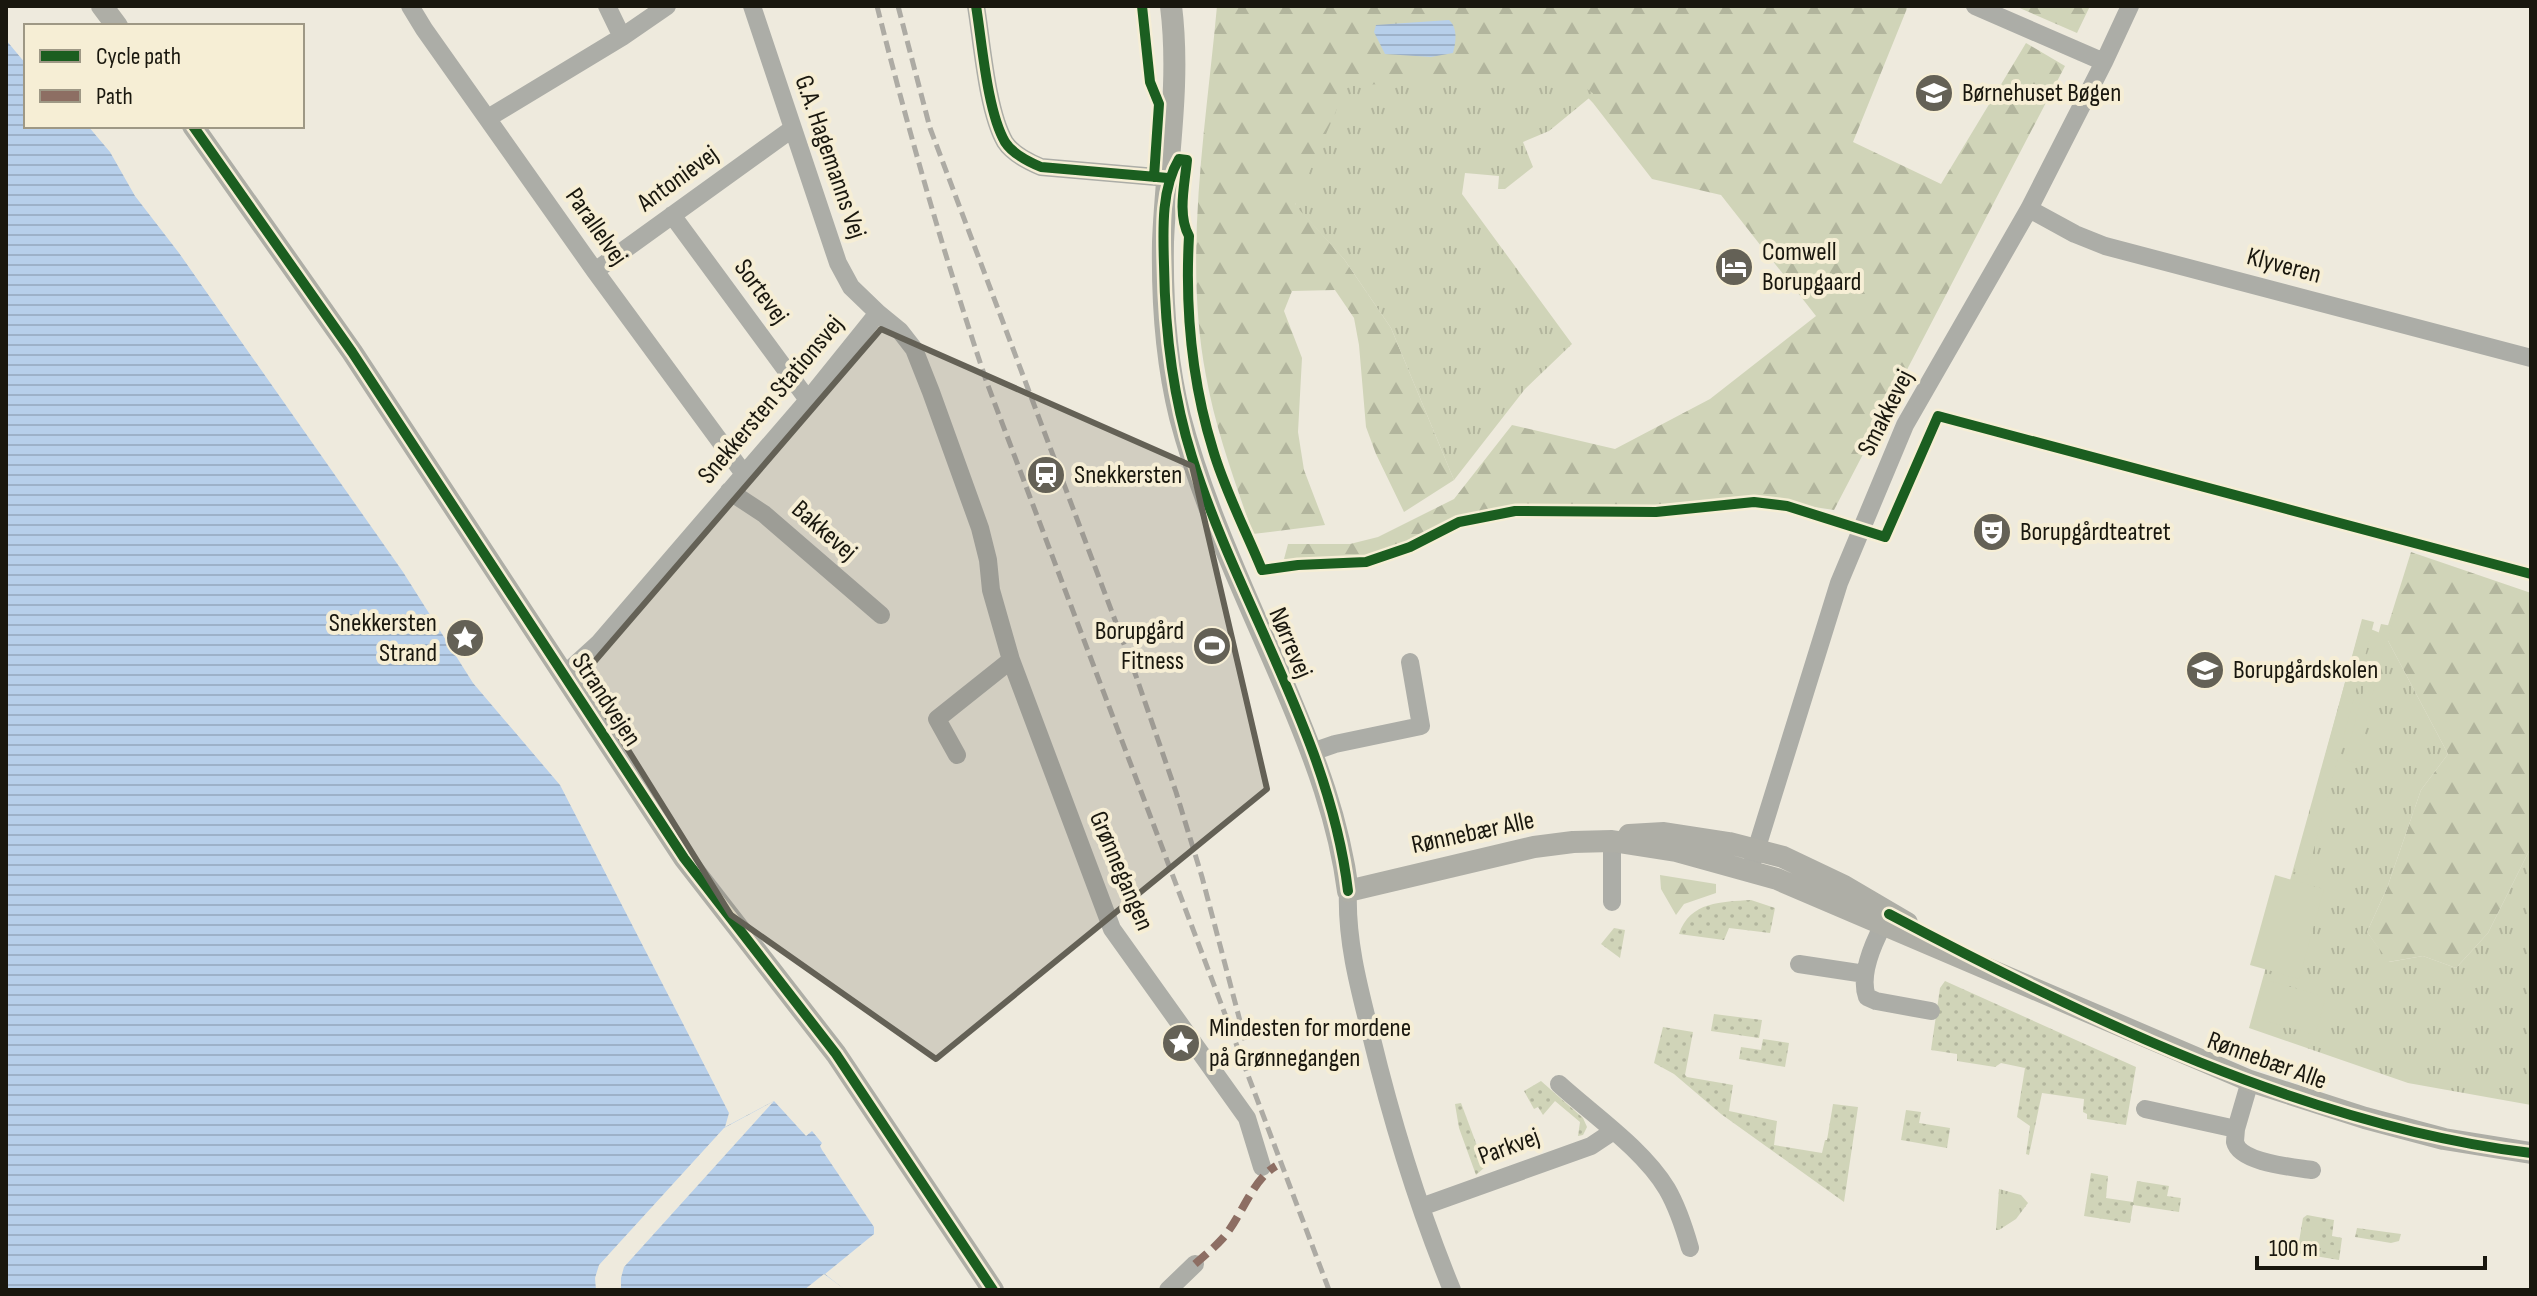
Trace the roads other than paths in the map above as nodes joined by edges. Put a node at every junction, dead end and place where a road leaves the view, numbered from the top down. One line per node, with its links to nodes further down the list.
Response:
1 (102, 6): 10 (main road)
2 (410, 6): 13 (street, Parallelvej)
3 (607, 6): 11 (street)
4 (667, 6): 11 (street)
5 (752, 6): 15 (street, G.A. Hagemanns Vej)
6 (976, 6): 16 (street)
7 (1171, 6): 16 (main road, Nørrevej)
8 (1975, 6): 12 (street)
9 (2130, 6): 12 (street, Smakkevej)
10 (116, 24)
11 (622, 37): 13 (street)
12 (2104, 62): 17 (street, Smakkevej)
13 (488, 118): 19 (street, Parallelvej)
14 (194, 128): 29 (main road, Strandvejen)
15 (792, 129): 18 (street, Antonievej); 20 (street, G.A. Hagemanns Vej)
16 (1168, 178): 30 (main road, Nørrevej)
17 (2029, 209): 21 (street, Klyveren); 33 (street, Smakkevej)
18 (672, 215): 19 (street, Antonievej); 22 (street, Sortevej)
19 (595, 271): 23 (street, Parallelvej)
20 (878, 313): 22 (street, Snekkersten Stationsvej); 25 (street, Snekkersten Stationsvej)
21 (2531, 358)
22 (808, 400): 23 (street, Snekkersten Stationsvej)
23 (744, 474): 24 (street, Snekkersten Stationsvej)
24 (729, 491): 26 (street, Bakkevej); 29 (street, Snekkersten Stationsvej)
25 (991, 590): 27 (street, Grønnegangen)
26 (881, 615)
27 (1011, 660): 31 (street); 46 (street, Grønnegangen)
28 (1410, 662): 30 (street)
29 (564, 675): 51 (main road, Strandvejen)
30 (1312, 752): 34 (main road, Nørrevej)
31 (957, 755)
32 (1612, 841): 33 (main road, Rønnebær Alle); 34 (main road, Rønnebær Alle); 35 (street)
33 (1753, 860): 36 (main road, Rønnebær Alle)
34 (1348, 891): 48 (street, Nørrevej)
35 (1612, 902)
36 (1886, 920): 38 (street); 40 (main road, Rønnebær Alle)
37 (1799, 964): 38 (street)
38 (1865, 974): 39 (street)
39 (1931, 1011)
40 (2250, 1081): 43 (street); 45 (main road, Rønnebær Alle)
41 (1559, 1084): 44 (street)
42 (2145, 1109): 43 (street)
43 (2236, 1129): 47 (street)
44 (1612, 1132): 48 (street, Parkvej); 49 (street)
45 (2531, 1153)
46 (1262, 1167)
47 (2312, 1170)
48 (1421, 1207): 53 (street, Nørrevej)
49 (1690, 1248)
50 (1195, 1264): 52 (street)
51 (993, 1290)
52 (1168, 1290)
53 (1452, 1290)

